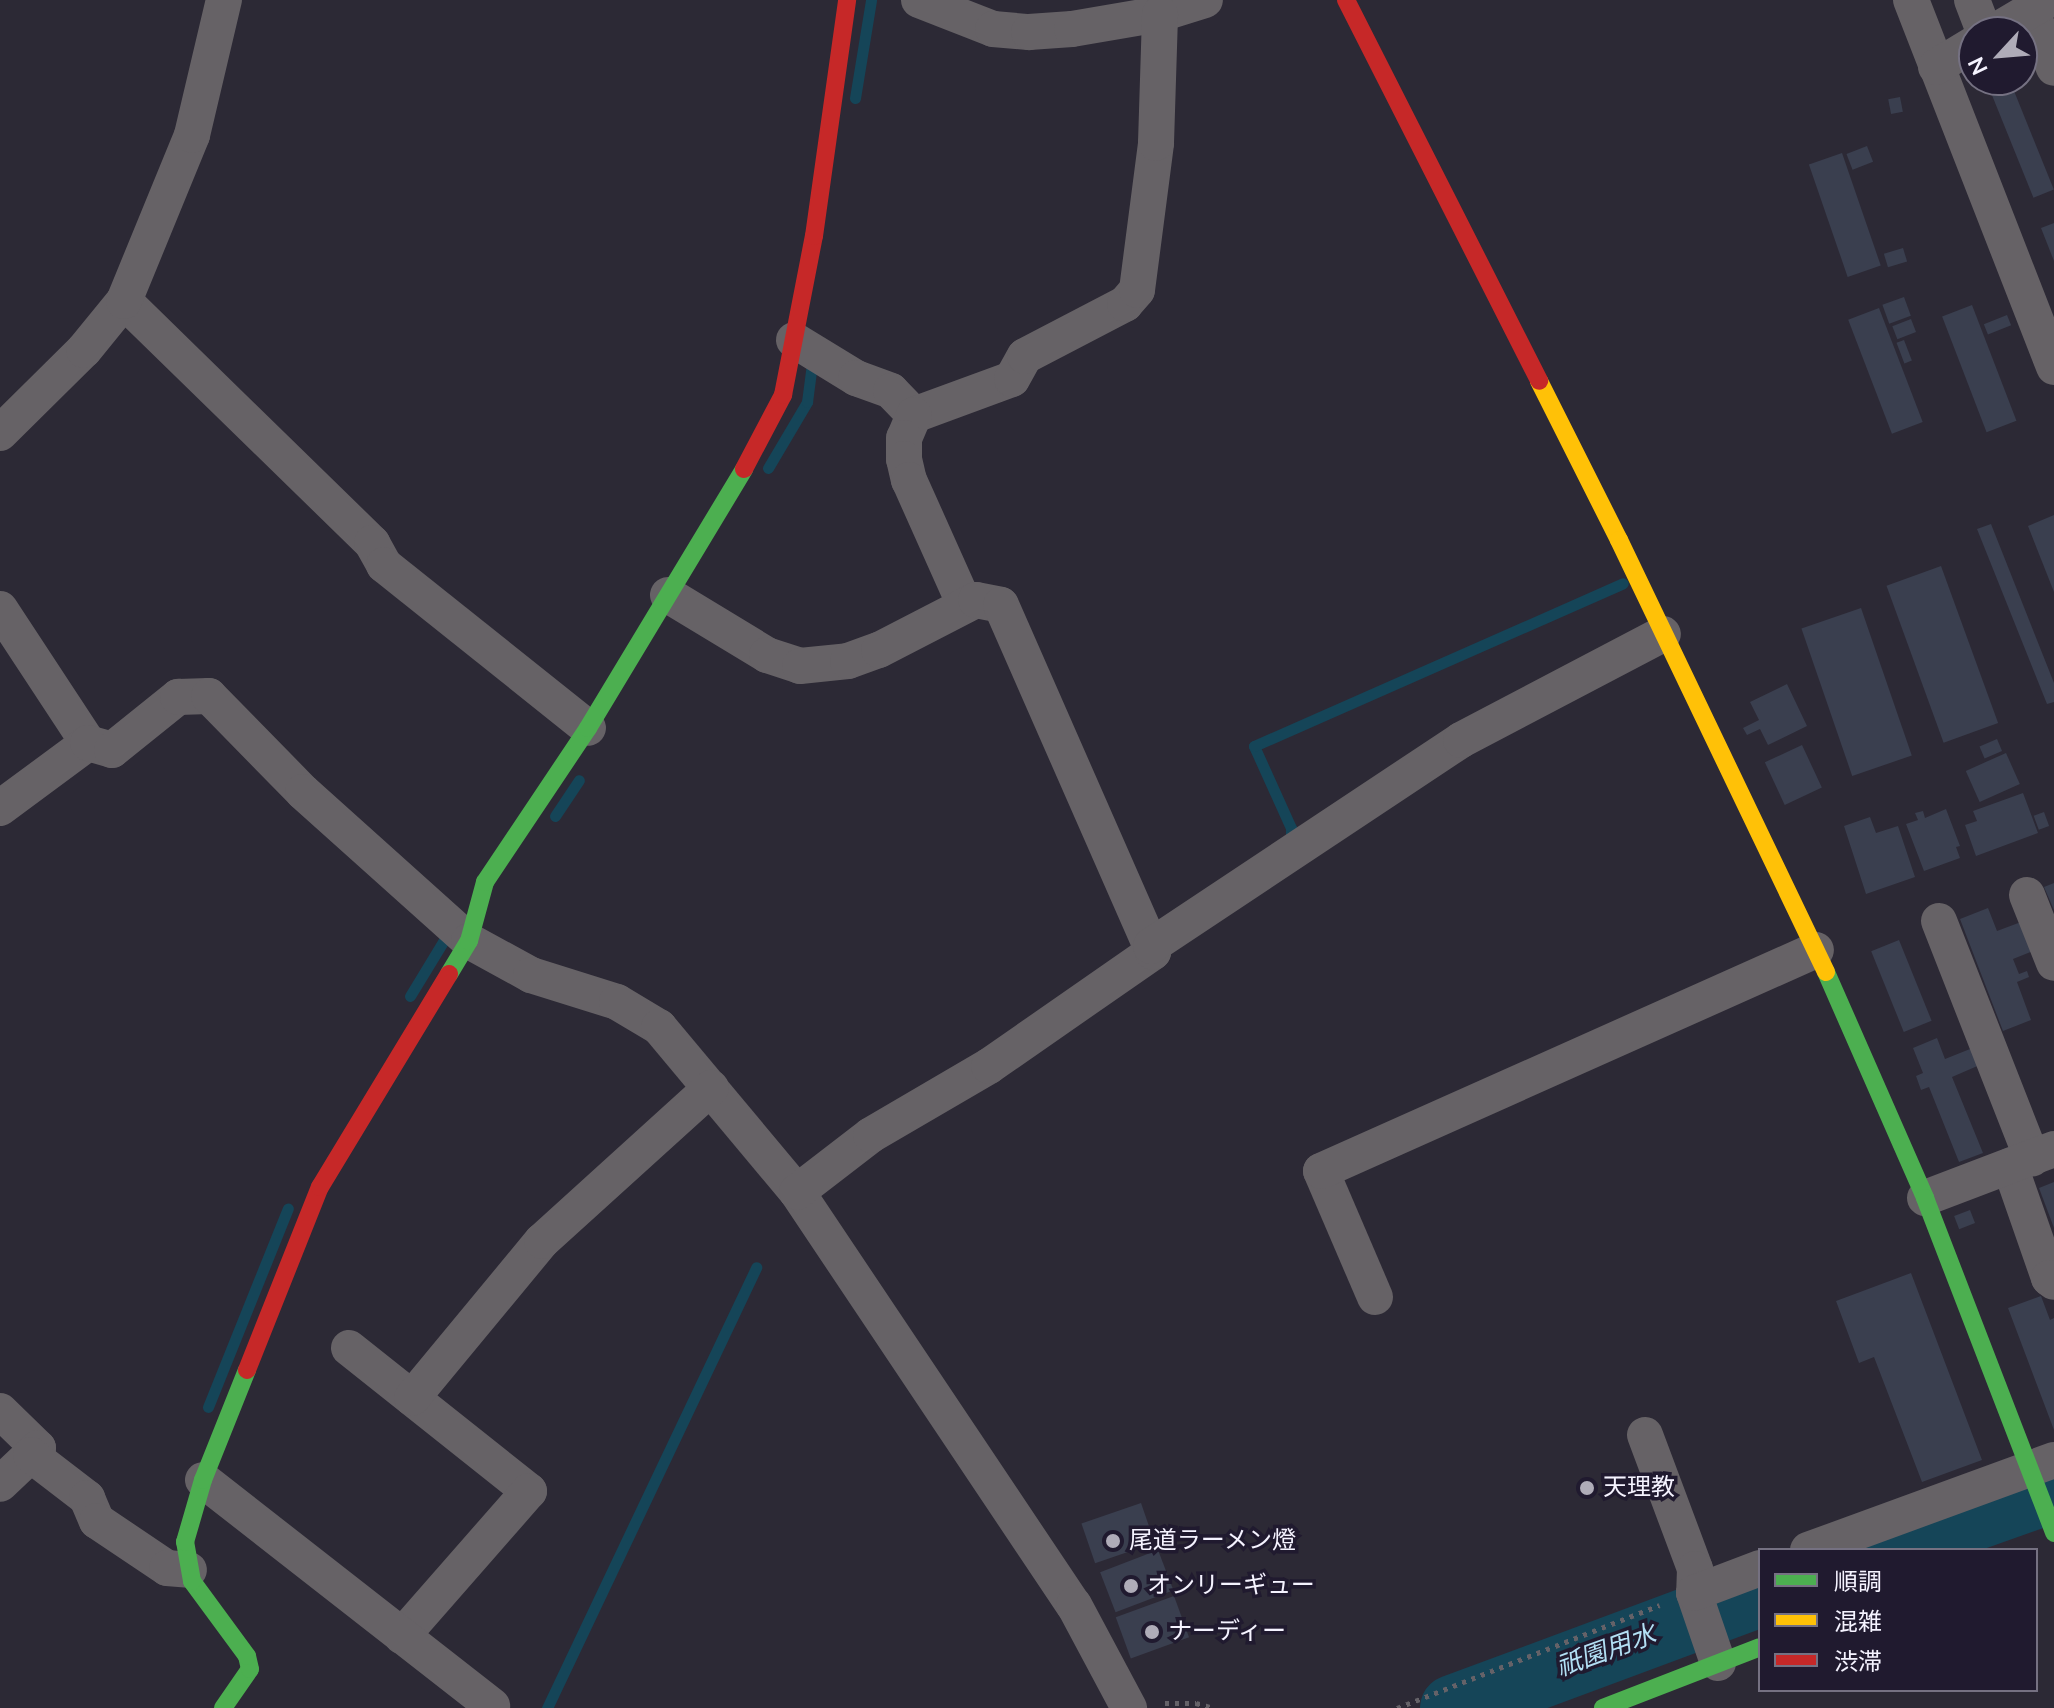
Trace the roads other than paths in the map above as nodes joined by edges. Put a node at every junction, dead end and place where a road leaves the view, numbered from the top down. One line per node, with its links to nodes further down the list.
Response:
1 (224, 0): 15 (street)
2 (847, 0): 16 (street)
3 (919, 0): 11 (street)
4 (1092, 0): 11 (street)
5 (1205, 0): 9 (street)
6 (1346, 0): 23 (street)
7 (1911, 0): 13 (street)
8 (2040, 5): 10 (street); 14 (street)
9 (1160, 14): 11 (street); 18 (street)
10 (2021, 16)
11 (1072, 29)
12 (1958, 54): 13 (street)
13 (1936, 67): 17 (street)
14 (2054, 68)
15 (124, 301): 19 (street); 24 (street)
16 (807, 348): 18 (street); 20 (street)
17 (2054, 367)
18 (914, 415): 21 (street)
19 (0, 433)
20 (679, 602): 21 (street); 24 (street)
21 (965, 605): 30 (street)
22 (0, 609): 25 (street)
23 (1663, 634): 30 (street); 31 (street)
24 (588, 728): 29 (street)
25 (88, 743): 26 (street); 29 (street)
26 (0, 808)
27 (2027, 895): 32 (street)
28 (1939, 921): 34 (street)
29 (469, 941): 33 (street); 45 (street)
30 (1151, 946): 35 (street)
31 (1816, 950): 36 (street); 38 (street)
32 (2054, 963)
33 (711, 1088): 35 (street); 40 (street)
34 (2032, 1158): 36 (street); 37 (street)
35 (797, 1192): 55 (street)
36 (1925, 1198): 44 (street)
37 (2054, 1282)
38 (1375, 1297)
39 (349, 1348): 40 (street)
40 (412, 1398): 52 (street)
41 (0, 1411): 43 (street)
42 (1645, 1435): 51 (street)
43 (31, 1455): 46 (street); 50 (street)
44 (2037, 1468): 47 (street); 48 (street)
45 (203, 1480): 50 (street); 52 (street)
46 (0, 1484)
47 (2049, 1534)
48 (1814, 1548)
49 (1758, 1569): 51 (street)
50 (178, 1570): 57 (street)
51 (1694, 1594): 53 (street)
52 (402, 1636): 56 (street)
53 (1714, 1647): 54 (street); 58 (street)
54 (1758, 1647)
55 (1128, 1705)
56 (492, 1706)
57 (223, 1708)
58 (1603, 1708)

